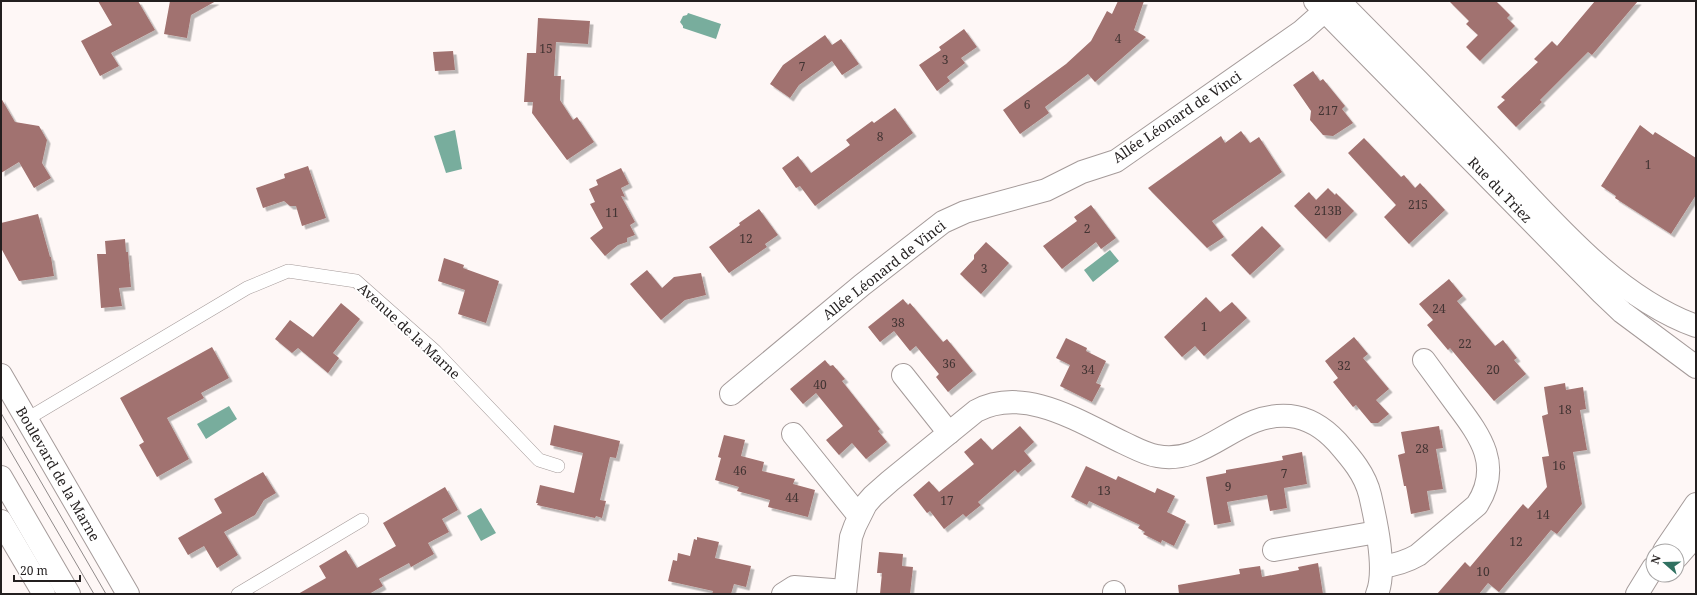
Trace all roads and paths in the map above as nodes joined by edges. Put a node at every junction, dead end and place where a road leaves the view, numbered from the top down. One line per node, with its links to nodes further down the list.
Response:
1 (1329, 4): 2 (street, Rue du Triez); 4 (street, Rue du Triez); 7 (street, Allée Léonard de Vinci)
2 (1696, 326)
3 (1424, 360): 22 (street)
4 (1696, 367)
5 (1, 375): 8 (street, Boulevard de la Marne)
6 (903, 375): 9 (street)
7 (731, 394)
8 (27, 419): 11 (lane, Avenue de la Marne); 28 (street, Boulevard de la Marne)
9 (949, 433): 14 (street); 17 (street)
10 (793, 434): 14 (street)
11 (558, 466)
12 (1, 477): 27 (street)
13 (1696, 504): 19 (street)
14 (860, 516): 25 (street)
15 (362, 520): 29 (lane)
16 (1, 521): 26 (street)
17 (1377, 532): 21 (street); 22 (street)
18 (1696, 535): 20 (street)
19 (1669, 543)
20 (1685, 548)
21 (1274, 550)
22 (1381, 567): 31 (street)
23 (1645, 582): 32 (street)
24 (1650, 583): 32 (street)
25 (845, 592): 30 (street)
26 (44, 594)
27 (69, 594)
28 (128, 594)
29 (238, 594)
30 (783, 594)
31 (1377, 594)
32 (1638, 594)

